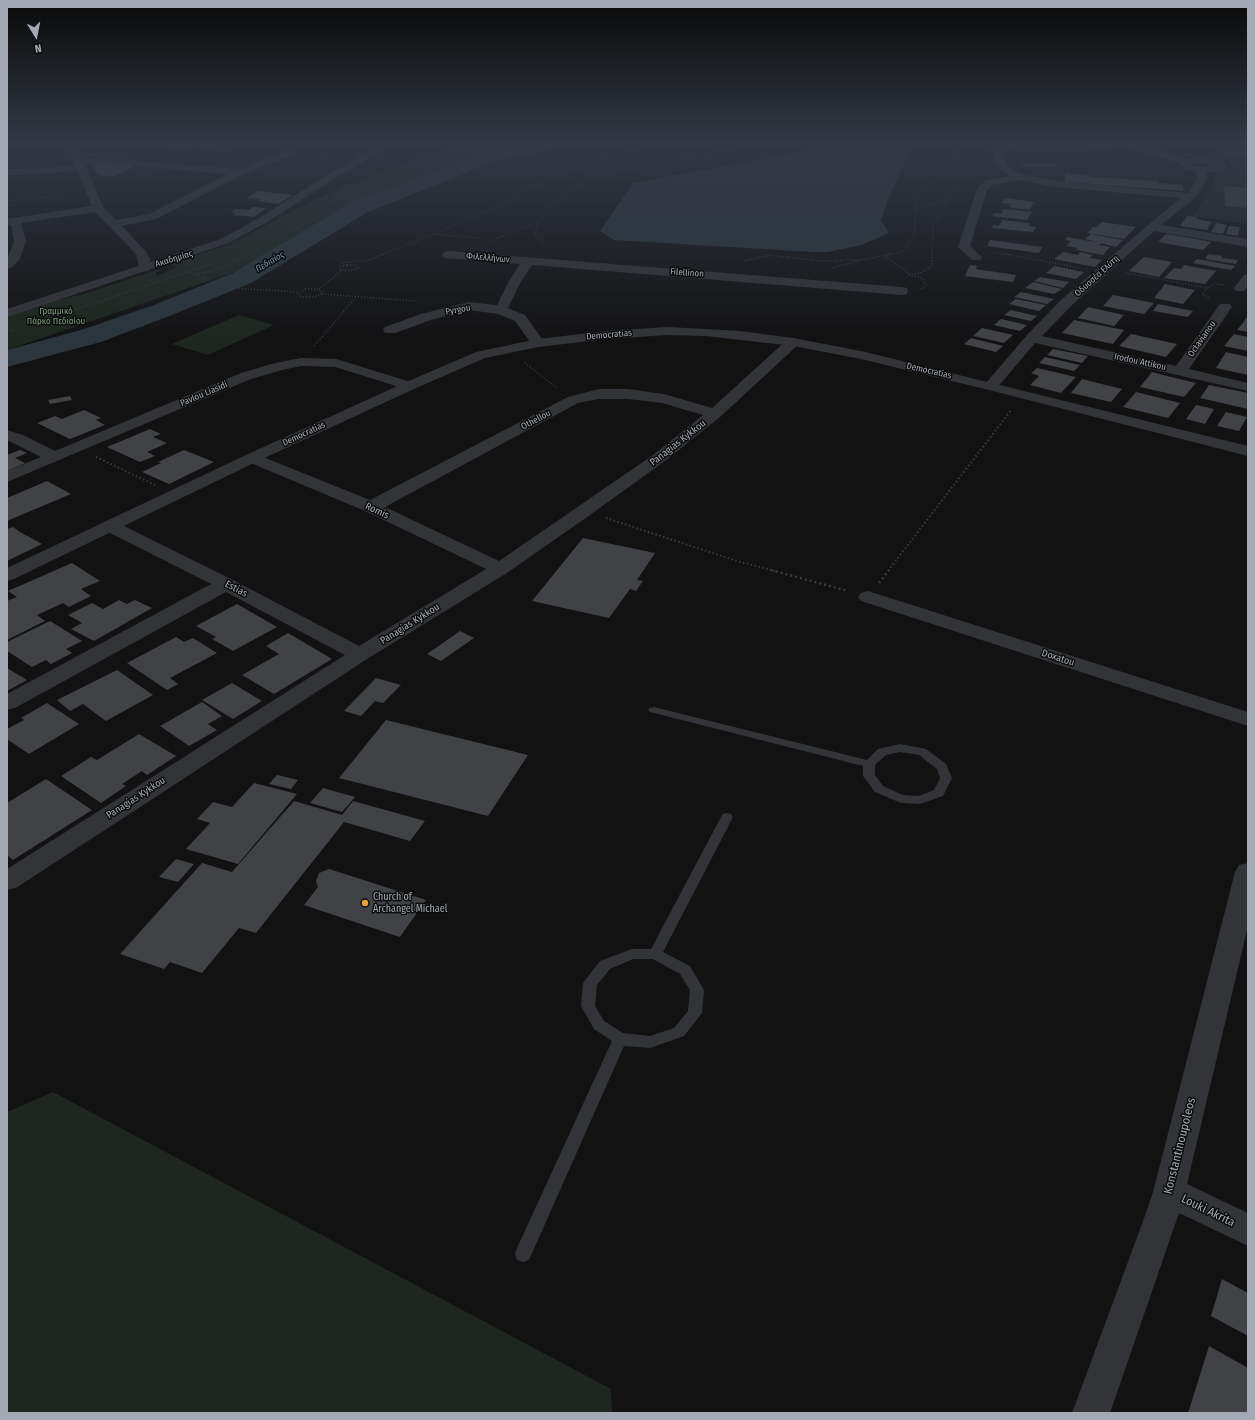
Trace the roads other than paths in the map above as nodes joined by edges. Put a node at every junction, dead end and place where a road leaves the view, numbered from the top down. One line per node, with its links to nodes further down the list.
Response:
1 (90, 209): 7 (street)
2 (99, 209): 8 (street)
3 (167, 209): 8 (street)
4 (279, 209): 14 (street, Ακαδημίας)
5 (976, 209): 13 (street)
6 (1174, 209): 9 (street, Οδυσσέα Ελύτη)
7 (11, 221): 16 (street)
8 (114, 224): 11 (street)
9 (1152, 227): 10 (street); 25 (street, Οδυσσέα Ελύτη)
10 (1248, 243)
11 (141, 253): 14 (street); 17 (street)
12 (448, 255): 15 (street, Φιλελλήνων)
13 (976, 257)
14 (170, 260): 17 (street, Ακαδημίας)
15 (528, 261): 20 (street, Filellinon); 22 (street)
16 (7, 264)
17 (144, 268): 23 (street, Ακαδημίας)
18 (1248, 278): 19 (street)
19 (1240, 288)
20 (902, 291)
21 (1225, 307): 28 (street, Octavianou)
22 (501, 310): 24 (street, Pyrgou); 27 (street, Pyrgou)
23 (7, 313)
24 (390, 330)
25 (1032, 338): 28 (street, Irodou Attikou); 30 (street, Οδυσσέα Ελύτη)
26 (794, 342): 27 (street, Democratias); 30 (street, Democratias); 32 (street, Panagias Kykkou)
27 (538, 343): 29 (street, Democratias)
28 (1180, 370): 31 (street, Irodou Attikou)
29 (408, 386): 35 (street, Pavlou Liasidi); 36 (street, Democratias)
30 (991, 386): 34 (street, Democratias)
31 (1248, 387)
32 (714, 414): 38 (street, Othellou); 40 (street, Panagias Kykkou)
33 (7, 435): 35 (street)
34 (1248, 451)
35 (54, 457): 37 (street, Pavlou Liasidi)
36 (252, 458): 38 (street, Romis); 39 (street, Democratias)
37 (7, 477)
38 (371, 507): 40 (street, Romis)
39 (110, 526): 41 (street, Democratias); 42 (street, Estias)
40 (500, 569): 44 (street, Panagias Kykkou)
41 (7, 575)
42 (226, 584): 44 (street, Estias); 45 (street)
43 (868, 597): 47 (street, Doxatou)
44 (360, 655): 51 (street, Panagias Kykkou)
45 (7, 703)
46 (654, 710): 48 (lane)
47 (1248, 719)
48 (869, 764): 48 (lane)
49 (728, 817): 52 (lane)
50 (1248, 872): 54 (street, Konstantinoupoleos)
51 (7, 881)
52 (655, 954): 53 (lane); 53 (lane)
53 (620, 1039): 56 (lane)
54 (1169, 1192): 55 (street, Louki Akrita); 57 (street, Konstantinoupoleos)
55 (1248, 1230)
56 (523, 1254)
57 (1091, 1413)

